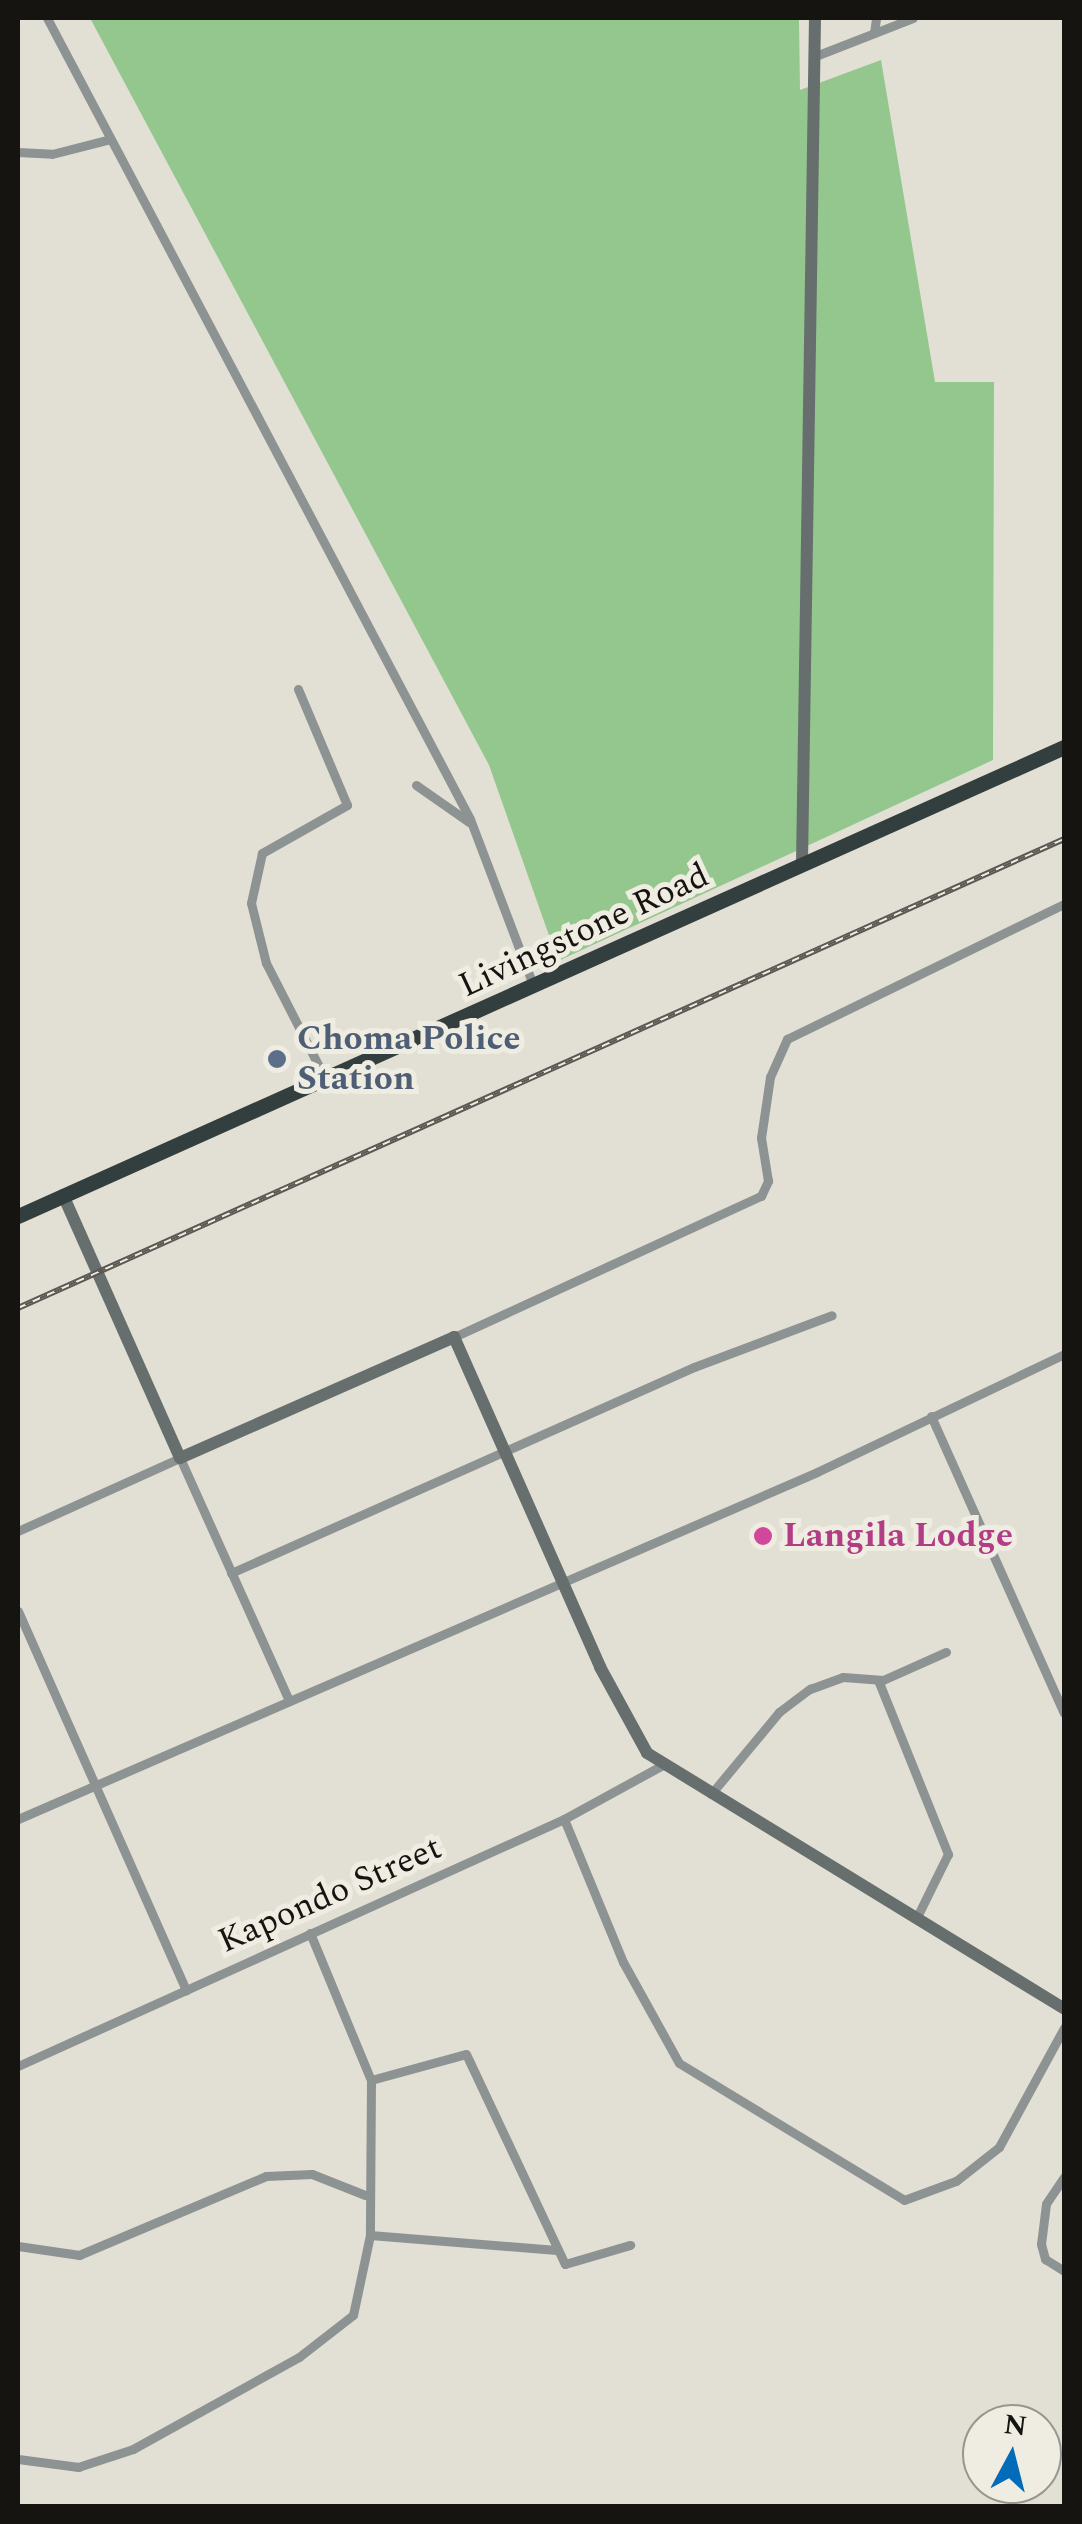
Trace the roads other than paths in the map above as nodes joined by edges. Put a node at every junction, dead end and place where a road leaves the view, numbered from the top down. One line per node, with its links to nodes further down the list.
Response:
1 (47, 18): 7 (street)
2 (816, 18): 6 (street)
3 (876, 18): 5 (street)
4 (913, 18): 5 (street)
5 (874, 33): 6 (street)
6 (814, 57): 13 (street)
7 (107, 140): 8 (street); 12 (street)
8 (18, 152)
9 (298, 690): 16 (street)
10 (1064, 748): 13 (highway, Livingstone Road)
11 (416, 785): 12 (street)
12 (471, 824): 15 (street)
13 (802, 864): 15 (highway, Livingstone Road)
14 (1064, 904): 20 (street)
15 (534, 988): 16 (highway, Livingstone Road)
16 (326, 1080): 17 (highway, Livingstone Road)
17 (63, 1195): 18 (highway, Livingstone Road); 24 (street)
18 (18, 1216)
19 (832, 1315): 23 (street)
20 (454, 1337): 23 (street); 24 (street)
21 (1064, 1354): 22 (street)
22 (931, 1416): 27 (street); 31 (street)
23 (506, 1453): 26 (street); 27 (street)
24 (180, 1458): 25 (street); 26 (street)
25 (18, 1531)
26 (231, 1573): 32 (street)
27 (562, 1580): 32 (street); 34 (street)
28 (18, 1611): 35 (street)
29 (946, 1652): 30 (street)
30 (878, 1680): 36 (street); 39 (street)
31 (1060, 1692): 33 (street)
32 (289, 1700): 35 (street)
33 (1064, 1712)
34 (661, 1766): 36 (street); 38 (street, Kapondo Street)
35 (93, 1786): 37 (street); 41 (street)
36 (711, 1794): 39 (street)
37 (18, 1819)
38 (564, 1819): 40 (street, Kapondo Street); 43 (street)
39 (916, 1919): 42 (street)
40 (310, 1934): 41 (street, Kapondo Street); 45 (street)
41 (186, 1991): 44 (street, Kapondo Street)
42 (1064, 2009)
43 (1064, 2028)
44 (18, 2066)
45 (371, 2080): 47 (street); 51 (street)
46 (1064, 2177): 52 (street)
47 (365, 2195): 48 (street); 50 (street)
48 (370, 2235): 51 (street); 53 (street)
49 (630, 2244): 51 (street)
50 (18, 2246)
51 (556, 2250)
52 (1064, 2271)
53 (18, 2459)

